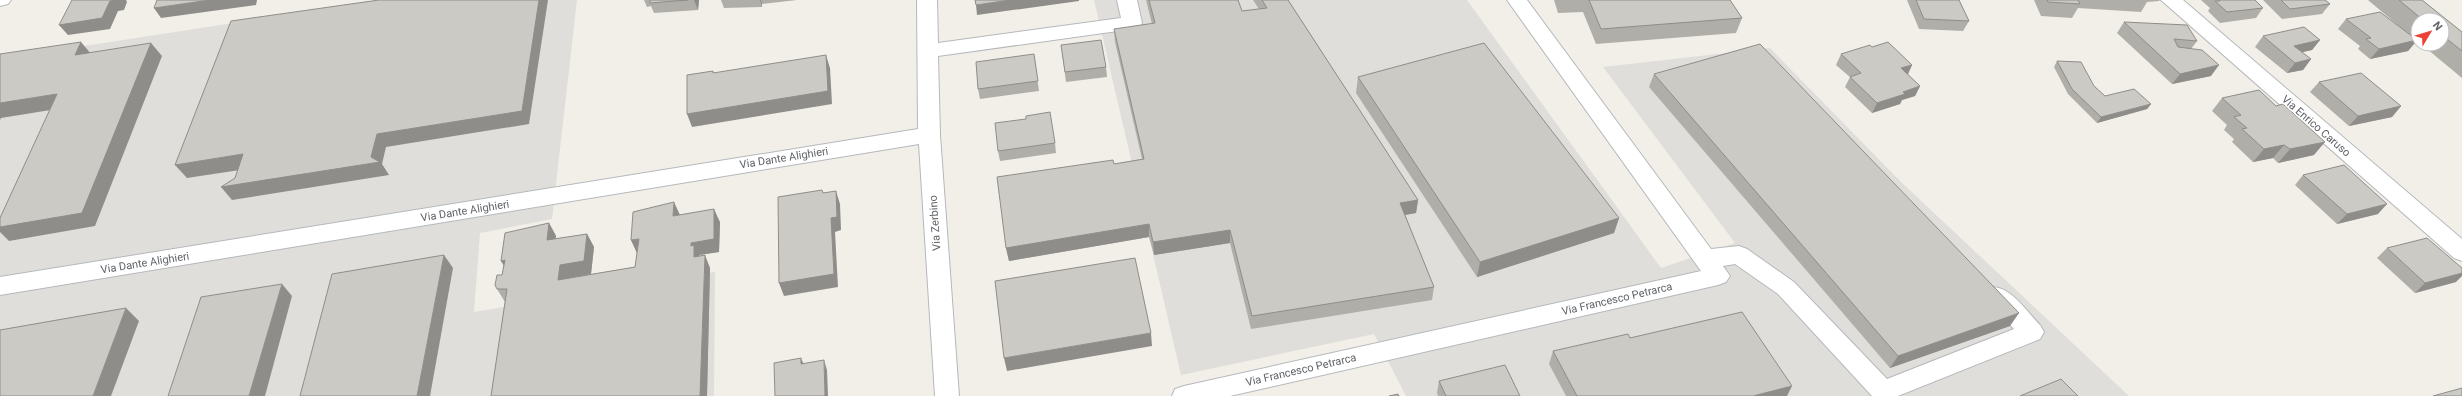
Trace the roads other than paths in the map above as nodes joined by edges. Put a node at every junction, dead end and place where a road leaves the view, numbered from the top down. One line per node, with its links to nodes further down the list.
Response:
1 (927, 0): 5 (street, Via Zerbino)
2 (1127, 0): 5 (street)
3 (1517, 0): 8 (street, Via Francesco Petrarca)
4 (2171, 0): 7 (street, Via Enrico Caruso)
5 (928, 51): 6 (street, Via Zerbino)
6 (929, 135): 10 (street, Via Dante Alighieri); 11 (street, Via Zerbino)
7 (2462, 252)
8 (1705, 259): 9 (street); 12 (street, Via Francesco Petrarca)
9 (1982, 281)
10 (0, 286)
11 (947, 396)
12 (1184, 396)

